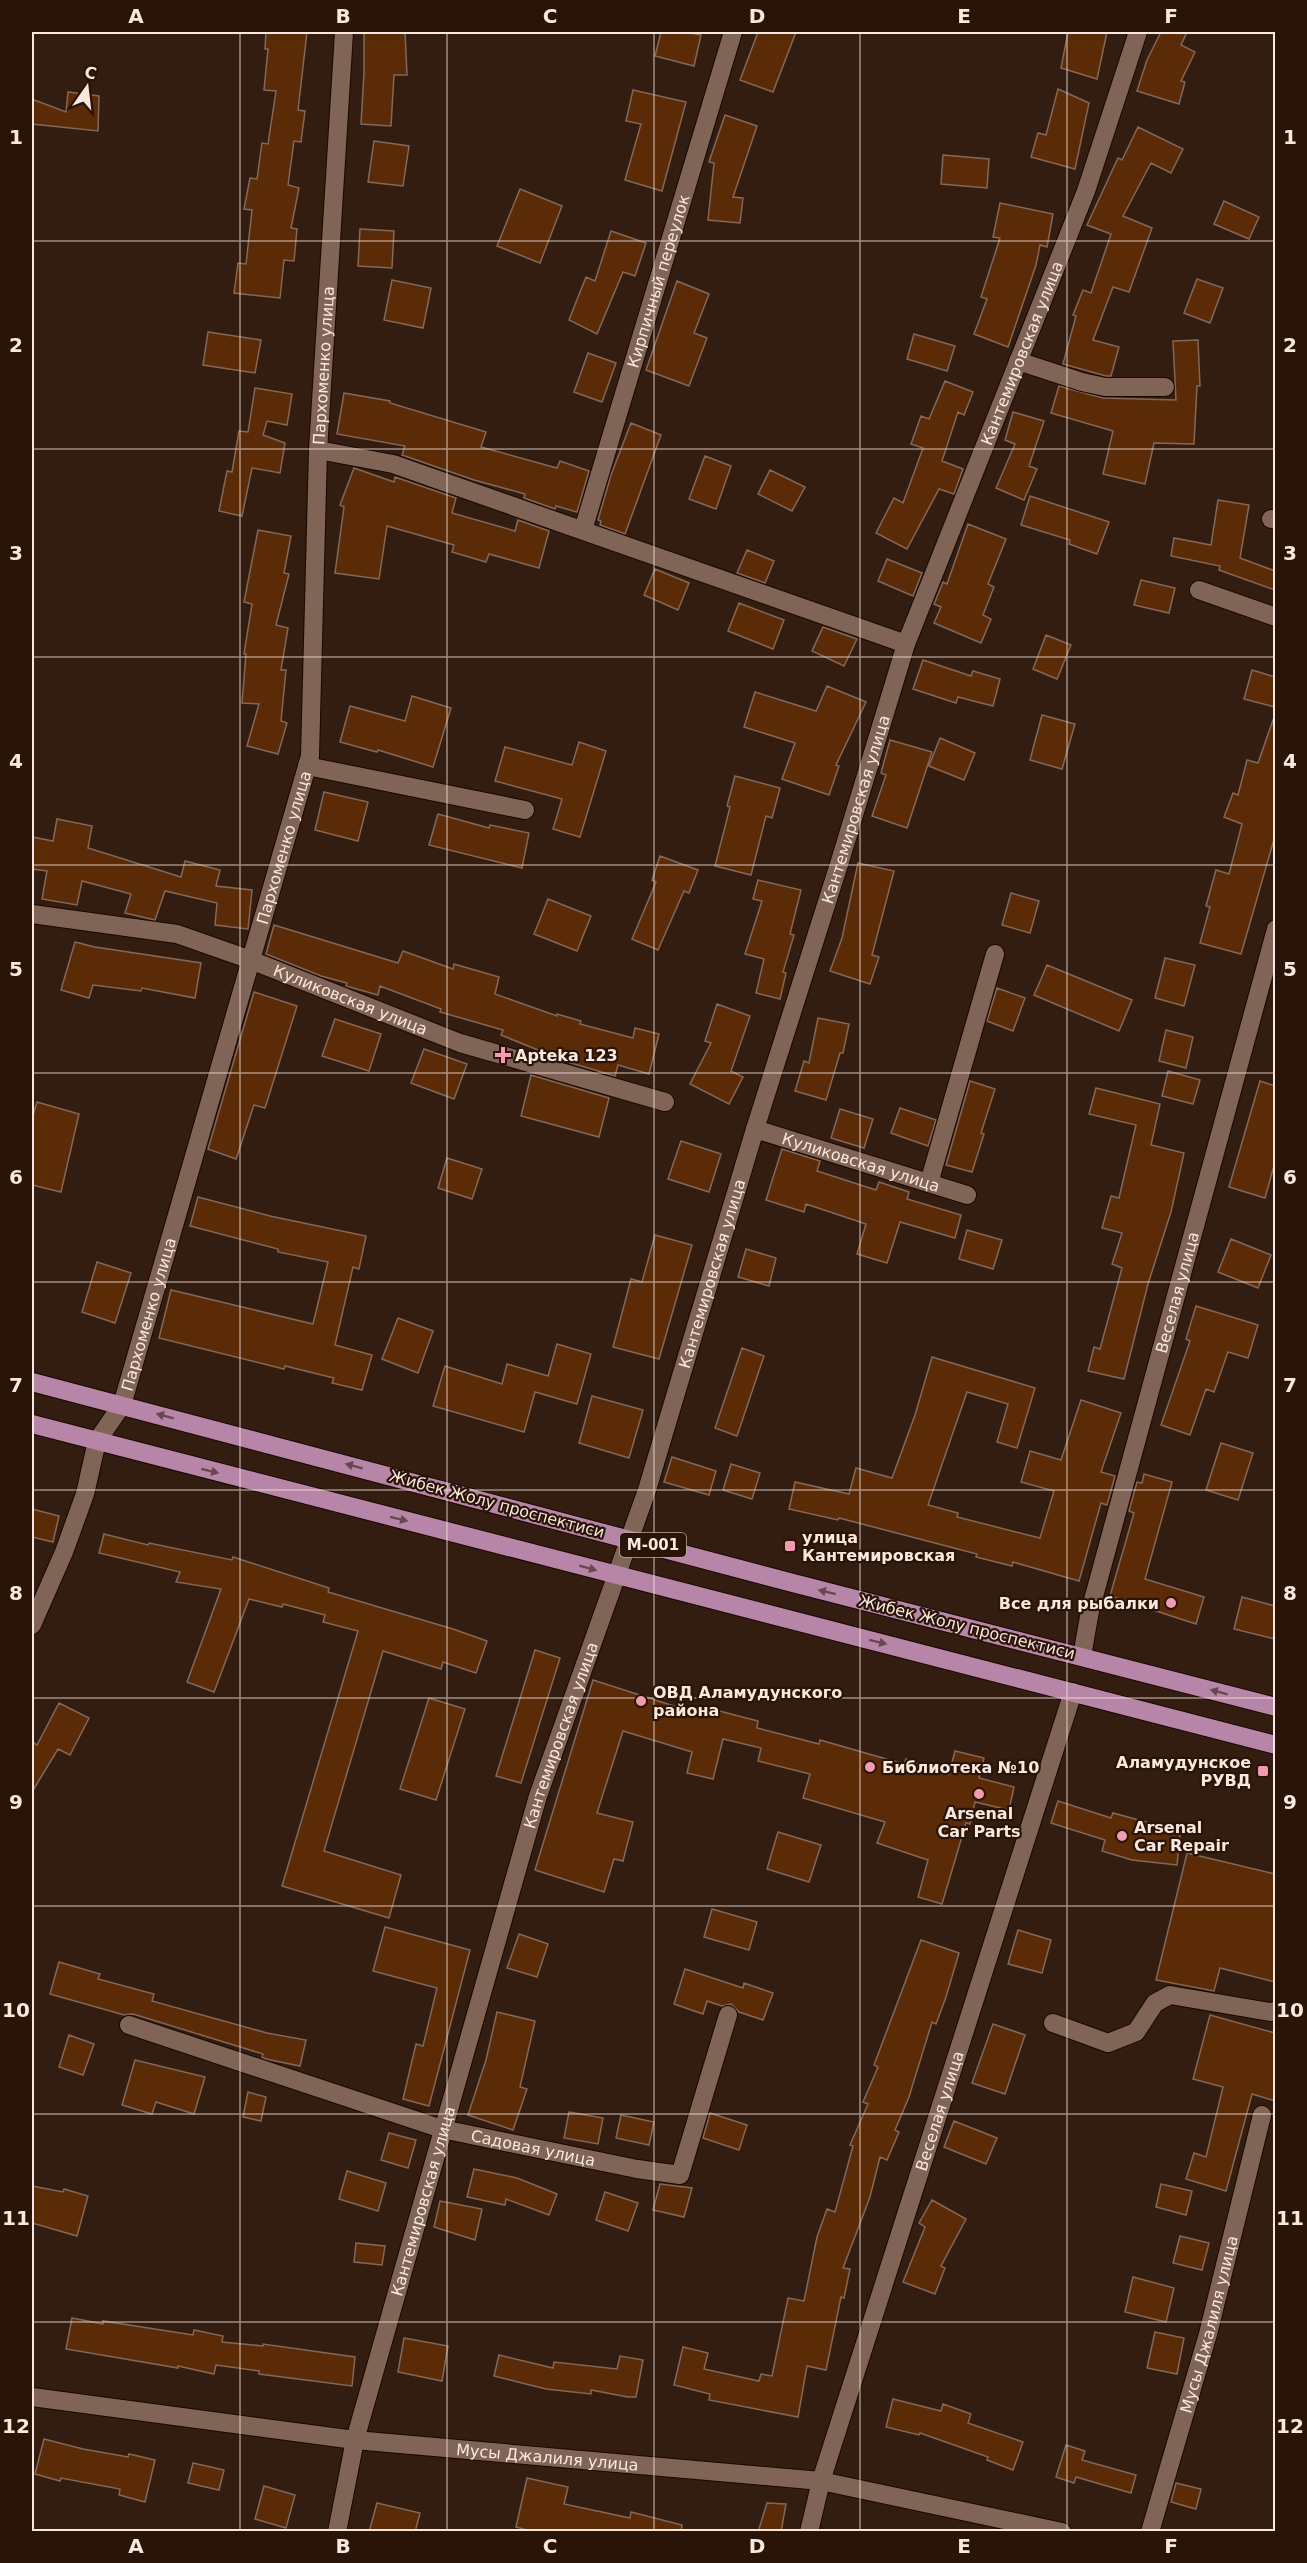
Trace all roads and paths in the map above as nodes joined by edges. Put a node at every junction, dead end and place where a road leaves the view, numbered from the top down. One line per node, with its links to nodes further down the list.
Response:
1 (344, 32): 6 (street, Пархоменко улица)
2 (733, 32): 7 (street, Кирпичный переулок)
3 (1138, 32): 4 (street, Кантемировская улица)
4 (1018, 361): 5 (street); 10 (street, Кантемировская улица)
5 (1165, 387)
6 (318, 450): 7 (street); 11 (street, Пархоменко улица)
7 (583, 530): 10 (street)
8 (1199, 590): 9 (street)
9 (1275, 617)
10 (906, 644): 18 (street, Кантемировская улица)
11 (307, 766): 12 (street); 16 (street, Пархоменко улица)
12 (525, 810)
13 (32, 914): 16 (street, Куликовская улица)
14 (1275, 929): 28 (street, Веселая улица)
15 (995, 954): 19 (street)
16 (251, 960): 17 (street, Куликовская улица); 22 (street, Пархоменко улица)
17 (664, 1102)
18 (755, 1129): 19 (street, Куликовская улица); 25 (street, Кантемировская улица)
19 (929, 1184): 20 (street, Куликовская улица)
20 (967, 1195)
21 (32, 1382): 22 (main road, Жибек Жолу проспектиси / М-001)
22 (122, 1405): 24 (street, Пархоменко улица); 25 (main road, Жибек Жолу проспектиси / М-001, one-way to 22)
23 (32, 1424): 24 (main road, М-001)
24 (97, 1441): 26 (main road, М-001, one-way to 26); 27 (street, Пархоменко улица)
25 (630, 1539): 26 (street, Кантемировская улица); 28 (main road, Жибек Жолу проспектиси / М-001, one-way to 25)
26 (616, 1575): 29 (main road, М-001, one-way to 29); 37 (street, Кантемировская улица)
27 (32, 1625)
28 (1082, 1656): 30 (main road, Жибек Жолу проспектиси / М-001, one-way to 28)
29 (1073, 1692): 31 (main road, М-001); 40 (street, Веселая улица)
30 (1275, 1707)
31 (1275, 1746)
32 (1275, 2011): 34 (street)
33 (728, 2015): 37 (street, Садовая улица)
34 (1053, 2023)
35 (129, 2025): 37 (street, Садовая улица)
36 (1262, 2115): 44 (street, Мусы Джалиля улица)
37 (442, 2129): 39 (street, Кантемировская улица)
38 (32, 2397): 39 (street, Мусы Джалиля улица)
39 (355, 2440): 40 (street, Мусы Джалиля улица); 41 (street, Кантемировская улица)
40 (821, 2481): 42 (street, Веселая улица); 43 (street, Мусы Джалиля улица)
41 (337, 2532)
42 (809, 2532)
43 (1062, 2532)
44 (1150, 2532)

